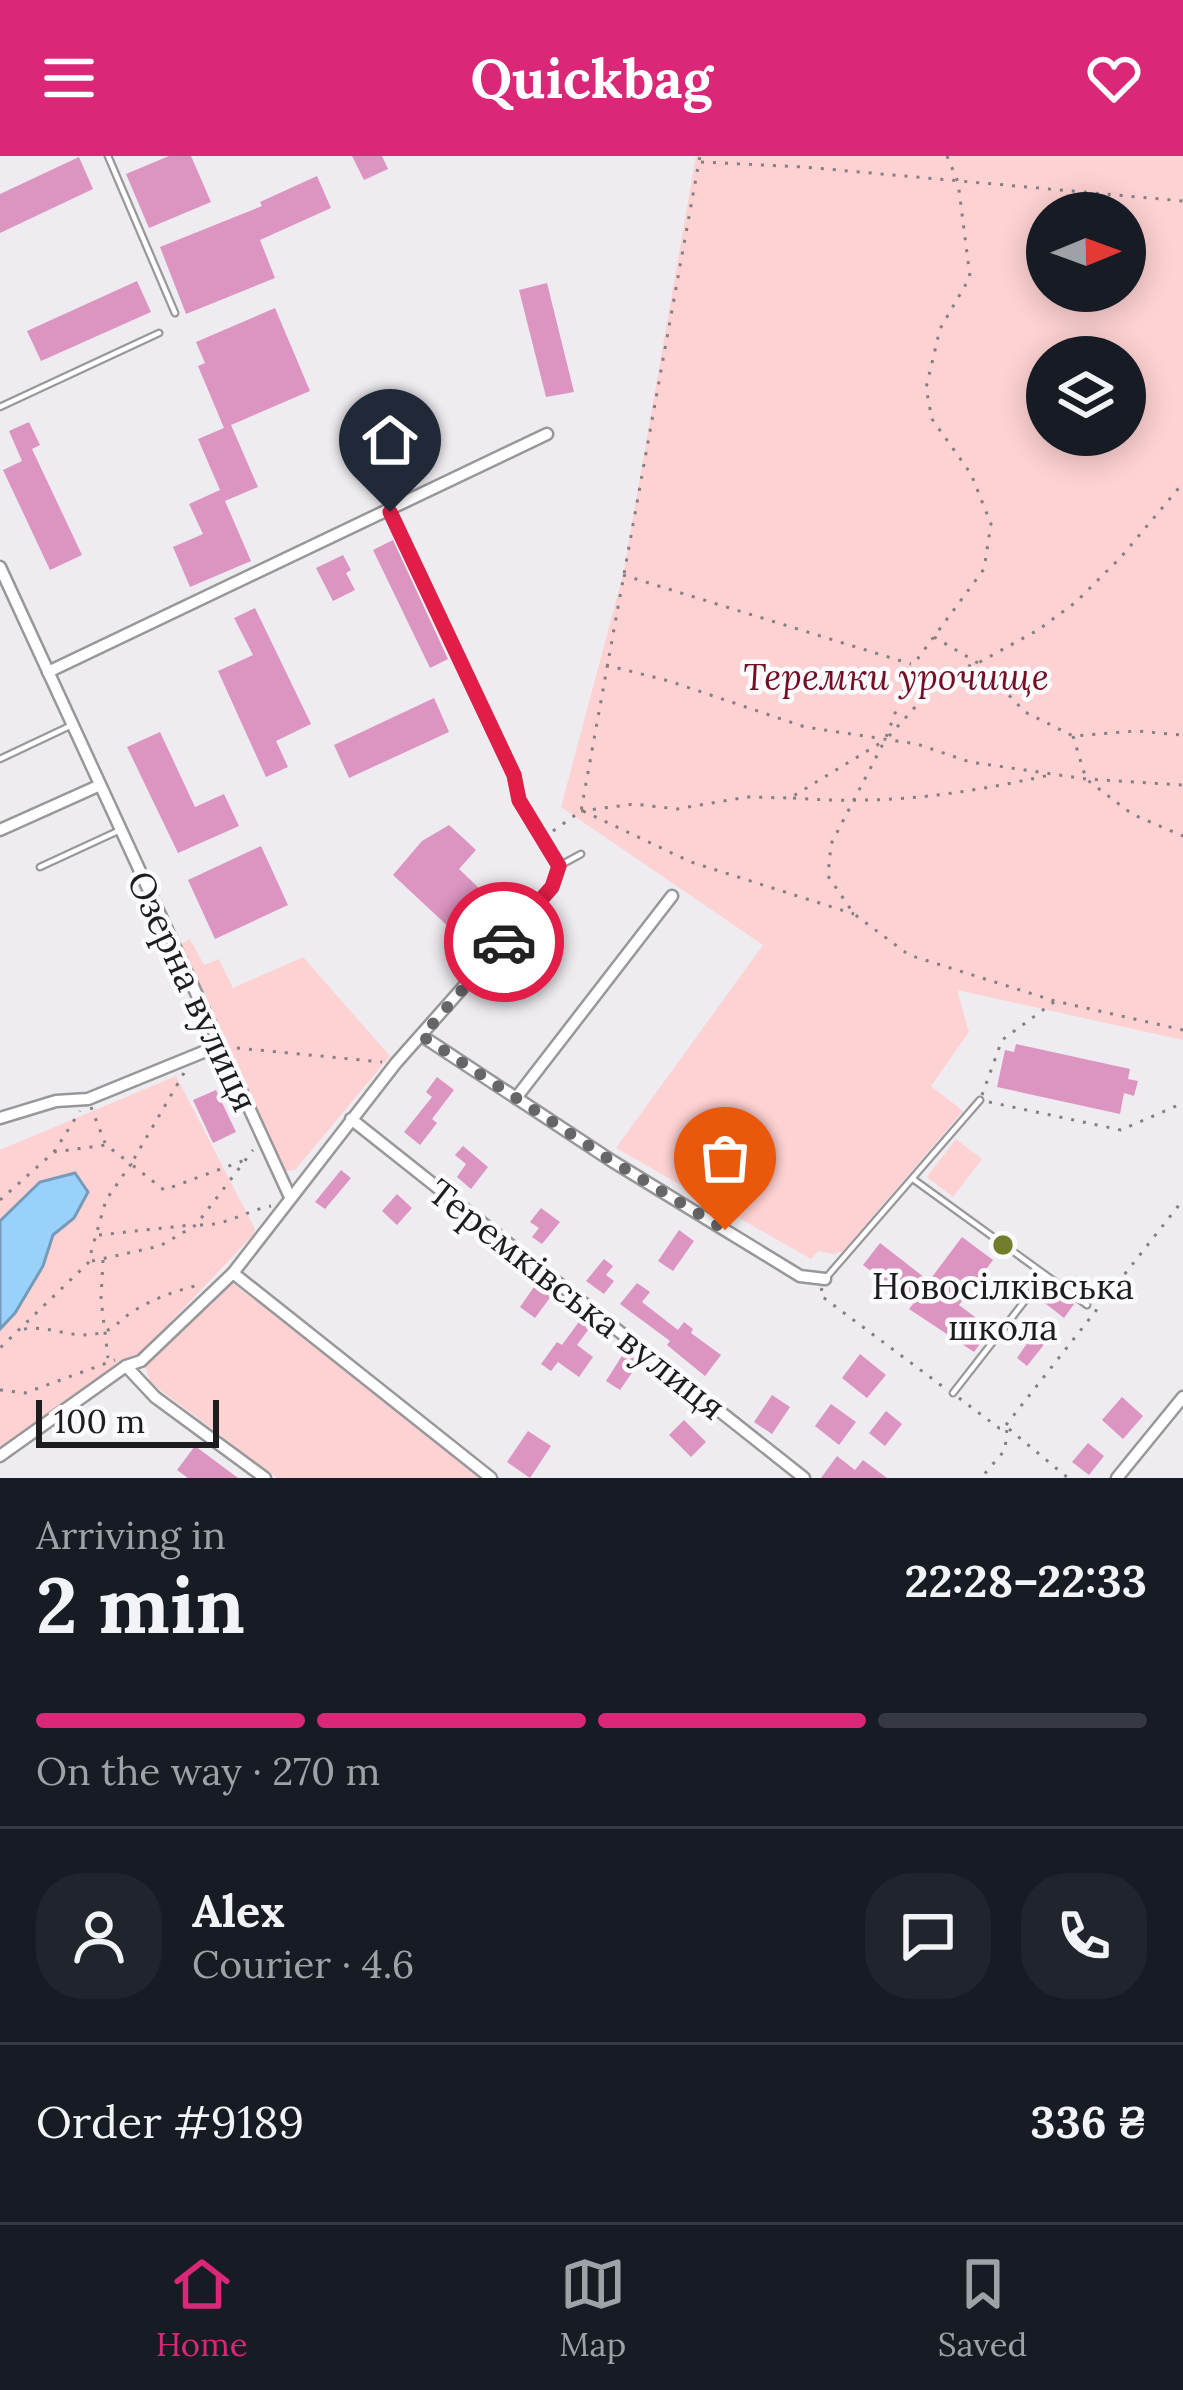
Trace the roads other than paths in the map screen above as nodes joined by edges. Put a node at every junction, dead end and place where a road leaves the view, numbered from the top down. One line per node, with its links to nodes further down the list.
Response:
1 (108, 156): 2 (lane)
2 (175, 313)
3 (159, 333): 4 (lane)
4 (0, 406)
5 (547, 434): 6 (street)
6 (390, 512): 8 (street); 15 (street)
7 (0, 567): 8 (street, Озерна вулиця)
8 (48, 672): 9 (street, Озерна вулиця)
9 (72, 725): 10 (lane); 11 (street, Озерна вулиця)
10 (0, 759)
11 (98, 785): 12 (street); 13 (street, Озерна вулиця)
12 (0, 830)
13 (118, 831): 16 (lane); 19 (street, Озерна вулиця)
14 (581, 854): 15 (lane)
15 (559, 866): 18 (street)
16 (40, 867)
17 (672, 896): 20 (street)
18 (422, 1036): 20 (street); 23 (street)
19 (218, 1046): 22 (street); 25 (street, Озерна вулиця)
20 (516, 1098): 28 (street)
21 (980, 1100): 24 (lane)
22 (0, 1118)
23 (351, 1119): 25 (street); 36 (street, Теремківська вулиця)
24 (913, 1178): 27 (lane); 28 (lane)
25 (287, 1200): 26 (street)
26 (231, 1275): 30 (street); 35 (street)
27 (1045, 1275): 29 (lane); 31 (lane)
28 (824, 1279)
29 (1087, 1305)
30 (126, 1366): 33 (street); 34 (street)
31 (953, 1394)
32 (1183, 1397): 37 (street)
33 (0, 1456)
34 (265, 1478)
35 (491, 1478)
36 (805, 1478)
37 (1117, 1478)

